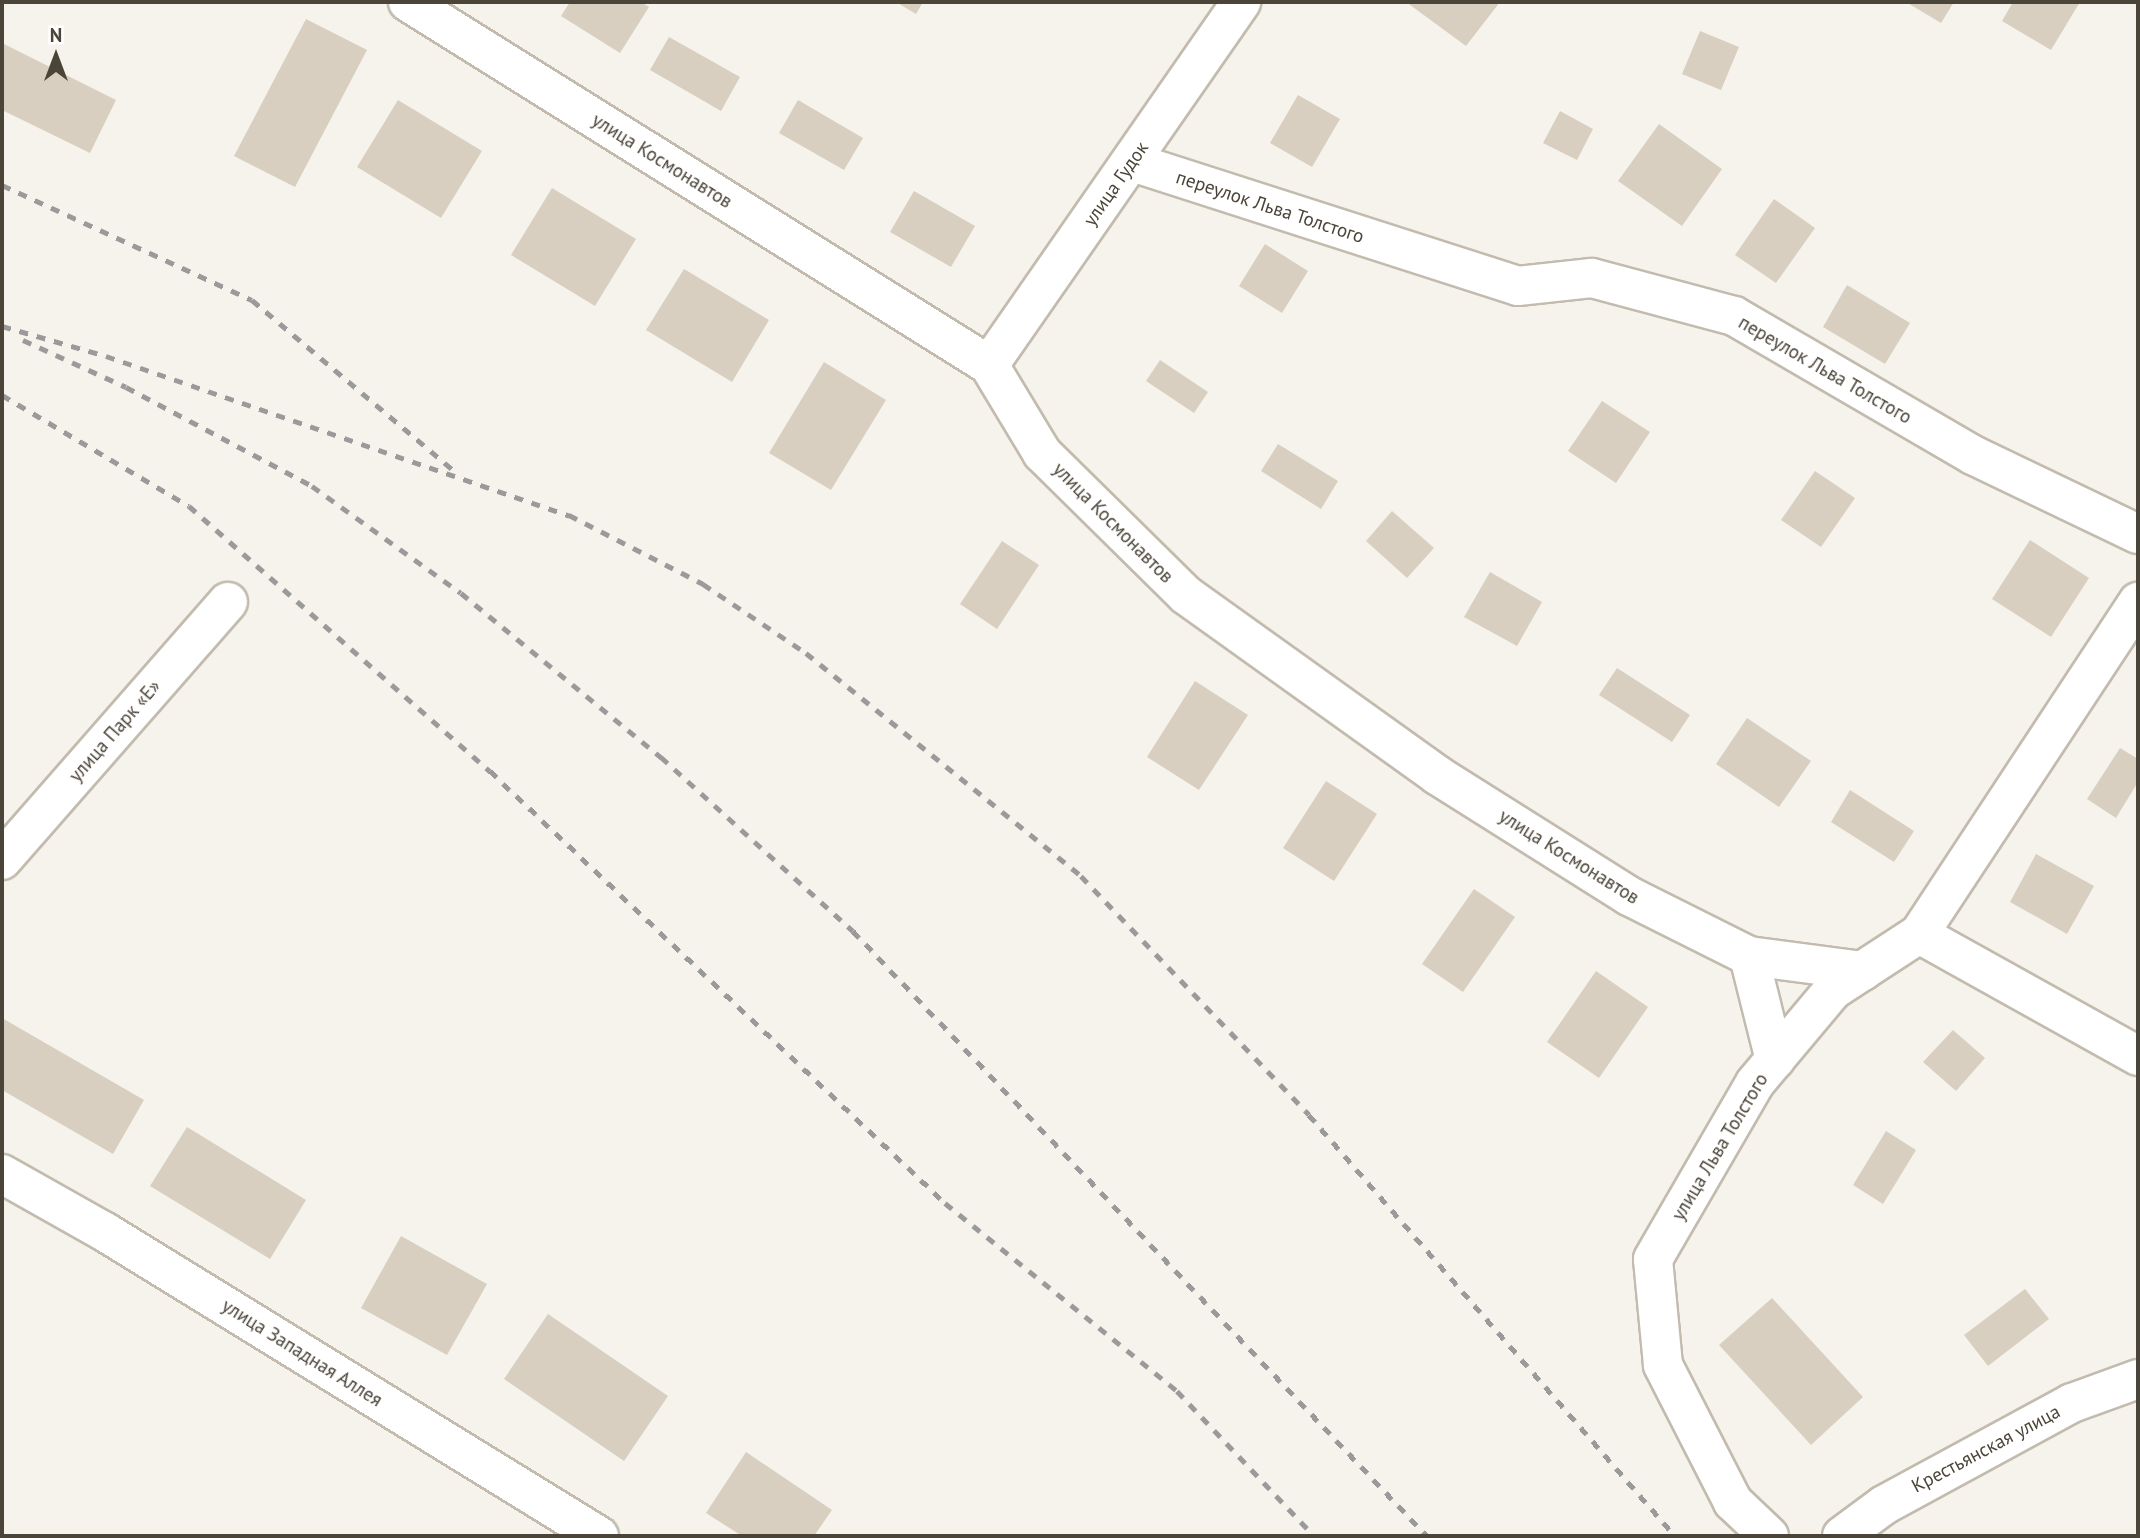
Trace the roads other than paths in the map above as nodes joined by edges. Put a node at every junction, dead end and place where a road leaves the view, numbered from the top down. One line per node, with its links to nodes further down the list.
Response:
1 (408, 2): 4 (street, улица Космонавтов)
2 (1241, 2): 3 (street, улица Гудок)
3 (1132, 162): 4 (street, улица Гудок); 5 (street, переулок Льва Толстого)
4 (989, 365): 10 (street, улица Космонавтов)
5 (2138, 534)
6 (228, 602): 8 (street, улица Парк «Е»)
7 (2138, 602): 9 (street, улица Льва Толстого)
8 (2, 860)
9 (1919, 934): 11 (street, улица Льва Толстого); 12 (street)
10 (1749, 956): 11 (street, улица Космонавтов); 13 (street)
11 (1863, 971): 13 (street, улица Льва Толстого)
12 (2138, 1056)
13 (1775, 1060): 17 (street, улица Льва Толстого)
14 (2, 1174): 16 (street, улица Западная Аллея)
15 (2138, 1379): 18 (street, Крестьянская улица)
16 (599, 1536)
17 (1769, 1536)
18 (1842, 1536)

